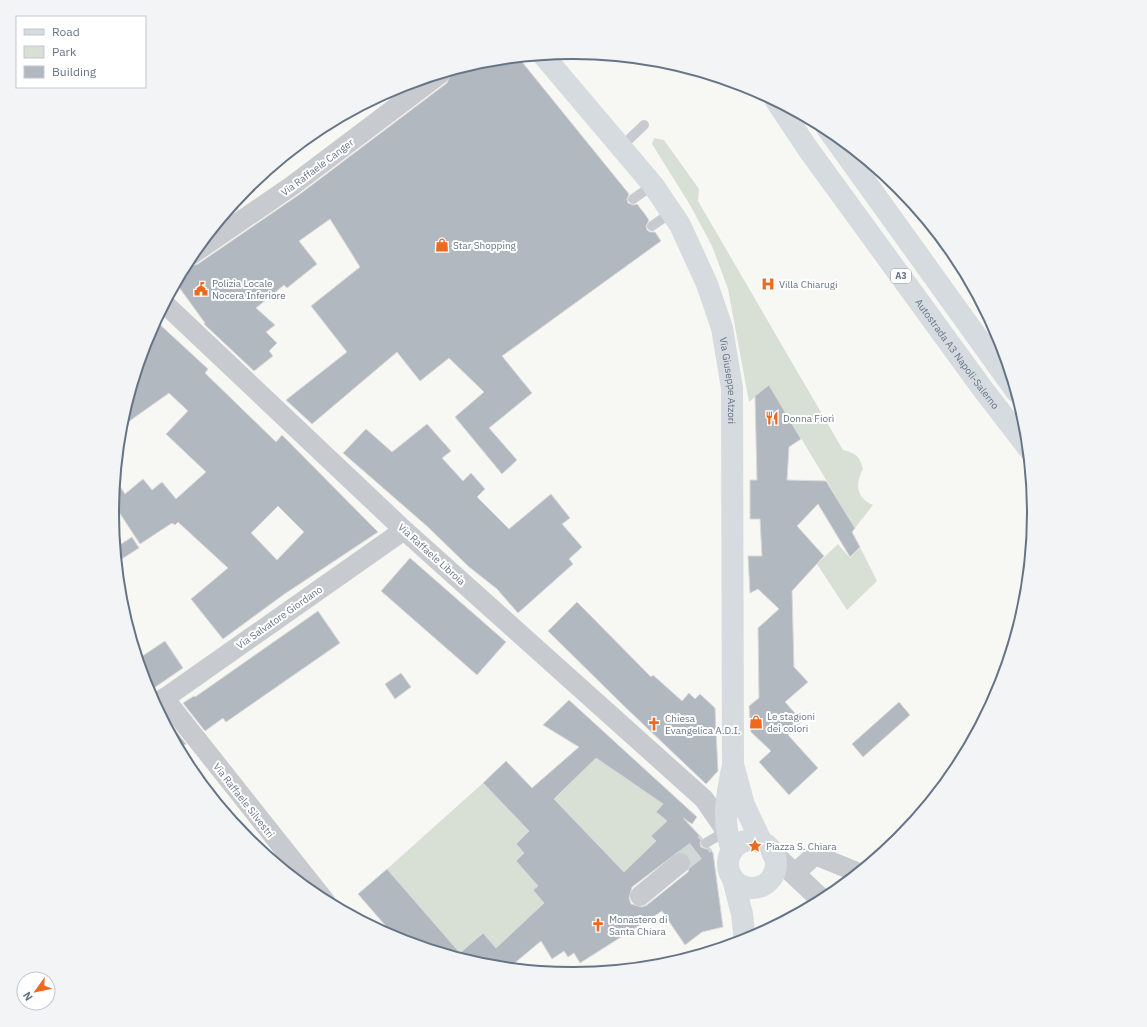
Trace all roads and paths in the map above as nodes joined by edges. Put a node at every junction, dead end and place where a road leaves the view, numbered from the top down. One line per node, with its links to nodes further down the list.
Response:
1 (547, 60): 6 (main road, Via Giuseppe Atzori)
2 (429, 82): 11 (street, Via Raffaele Canger)
3 (782, 110): 14 (main road, Autostrada A3 Napoli-Salerno / A3)
4 (644, 125): 6 (lane)
5 (838, 144): 13 (main road, A3)
6 (621, 146): 7 (main road, Via Giuseppe Atzori)
7 (653, 184): 8 (lane); 9 (main road, Via Giuseppe Atzori)
8 (633, 199)
9 (672, 212): 10 (lane); 19 (main road, Via Giuseppe Atzori)
10 (652, 226)
11 (209, 243)
12 (168, 308): 15 (street, Via Raffaele Libroia)
13 (1008, 380)
14 (1021, 439)
15 (404, 530): 16 (street, Via Salvatore Giordano); 18 (street, Via Raffaele Libroia)
16 (160, 701)
17 (162, 706): 28 (street, Via Raffaele Silvestri)
18 (704, 799): 19 (street); 20 (street, Via Raffaele Libroia)
19 (735, 804): 20 (main road, Via Giuseppe Atzori); 22 (main road)
20 (729, 841): 21 (lane); 22 (main road); 26 (main road, Via Giuseppe Atzori)
21 (706, 843)
22 (768, 848): 25 (street); 27 (main road)
23 (680, 863): 29 (street)
24 (853, 871): 25 (street)
25 (794, 874): 27 (street); 30 (street)
26 (733, 879): 27 (main road); 31 (main road, Via Giuseppe Atzori)
27 (769, 880): 31 (main road)
28 (310, 883)
29 (640, 896)
30 (818, 896)
31 (742, 914): 32 (main road, Via Giuseppe Atzori)
32 (744, 934)

